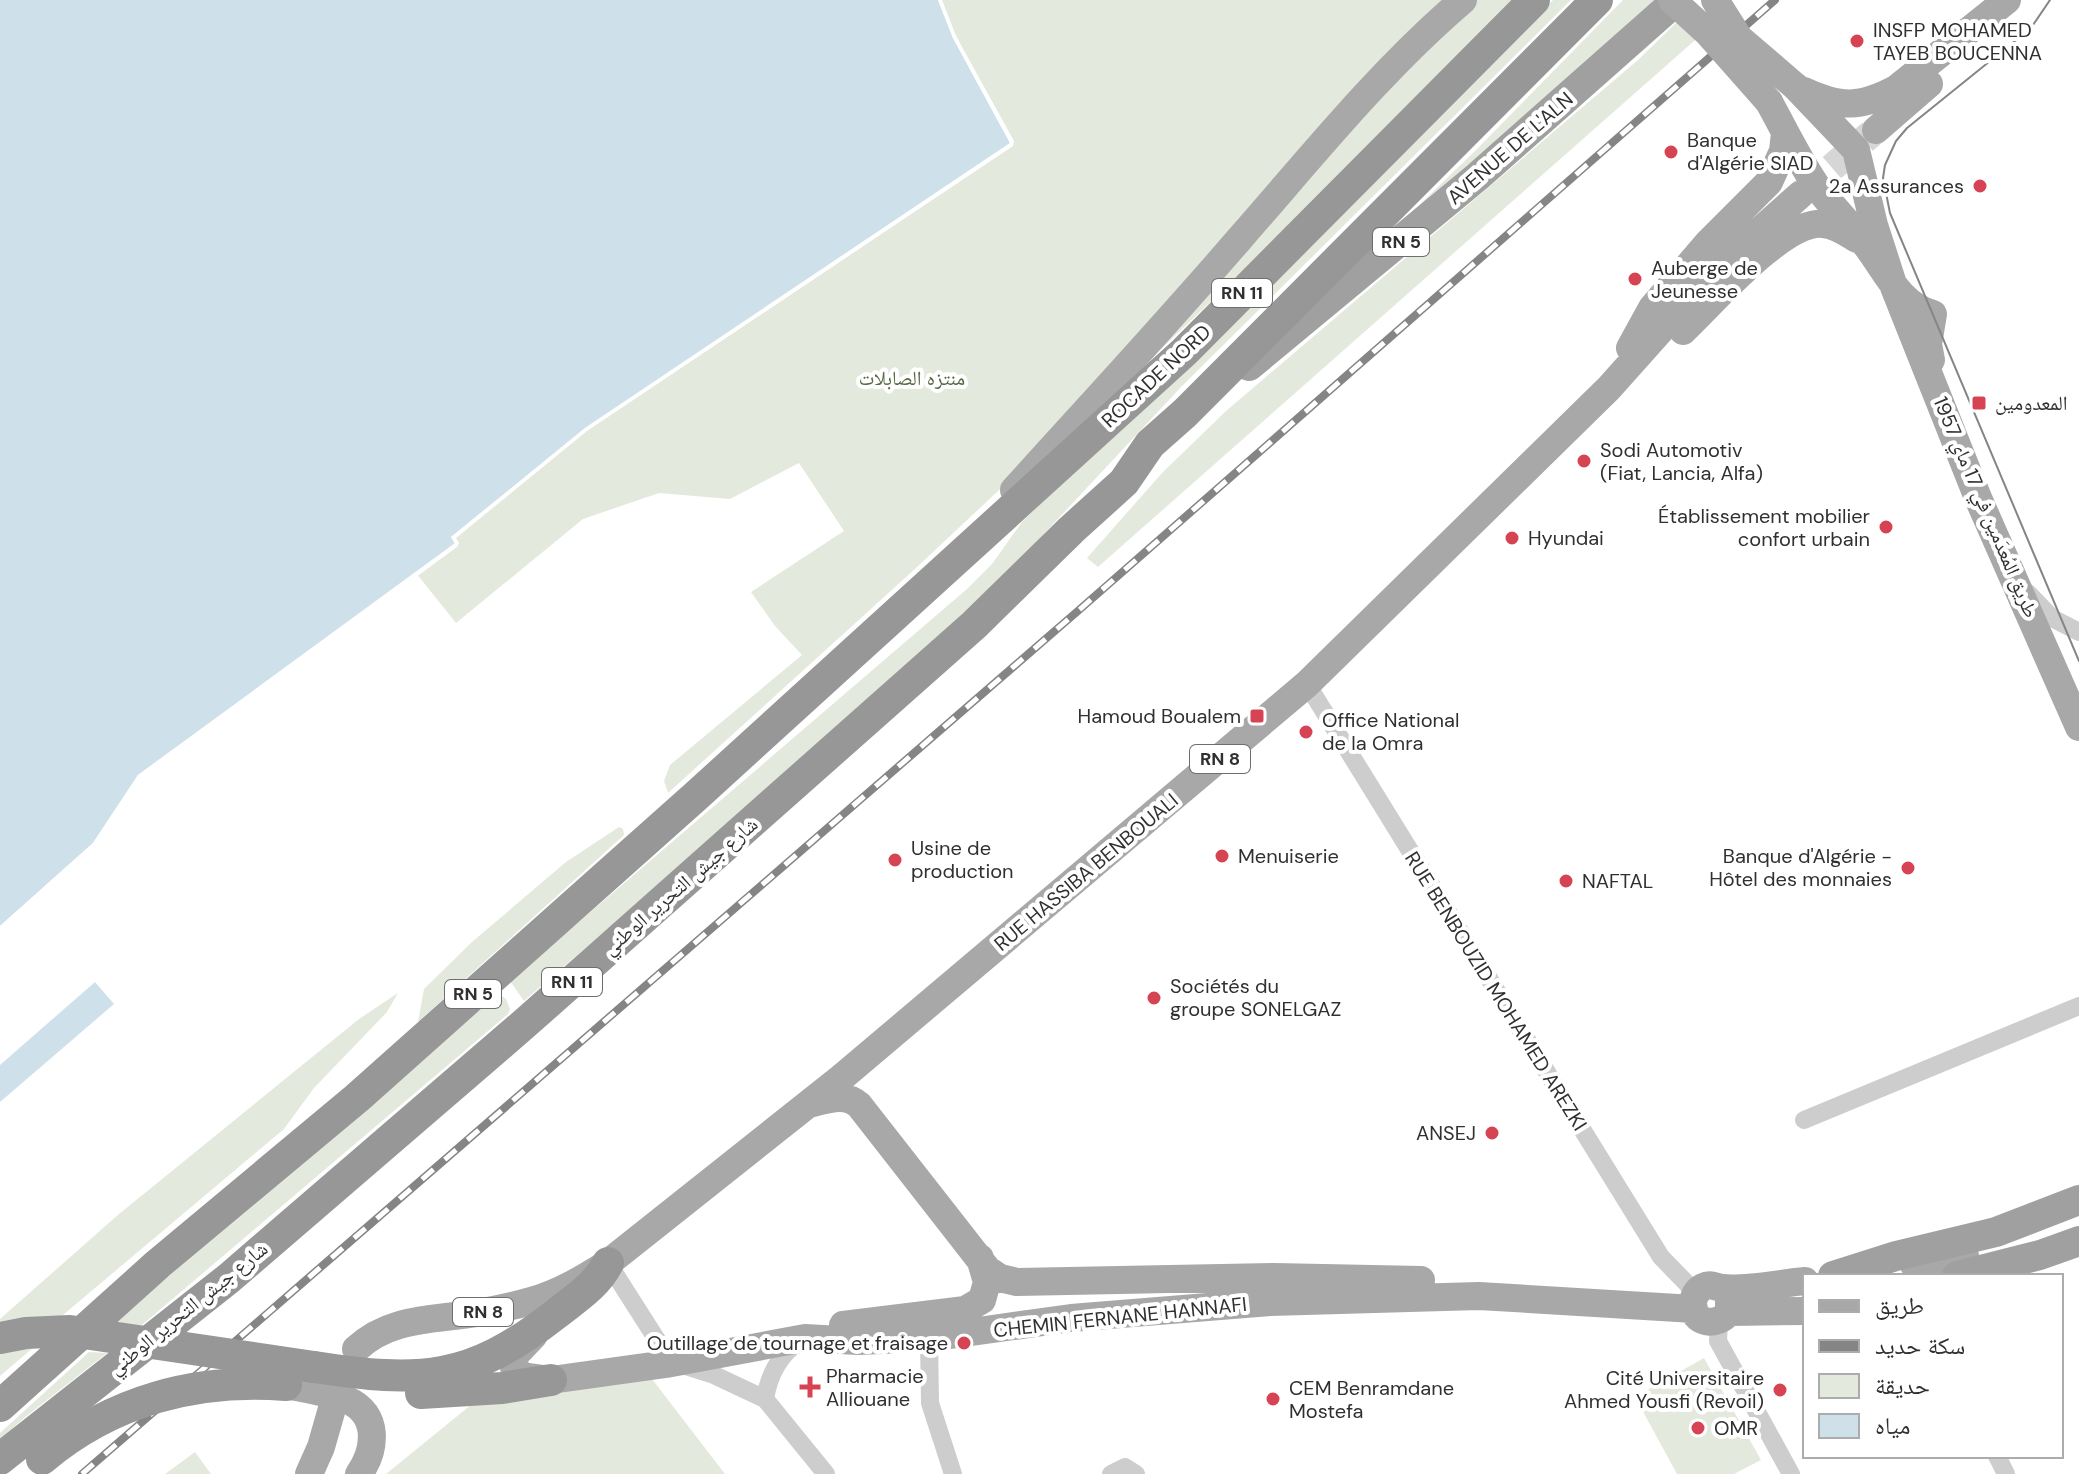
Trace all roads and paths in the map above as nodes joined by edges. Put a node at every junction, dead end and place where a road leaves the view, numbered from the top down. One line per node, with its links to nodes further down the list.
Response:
1 (1463, 0): 17 (main road)
2 (1534, 0): 17 (highway, ROCADE NORD / RN 11)
3 (1597, 0): 15 (highway, RN 11)
4 (1674, 0): 10 (main road, bridge); 15 (highway, AVENUE DE L'ALN / RN 5)
5 (1715, 0): 8 (main road, bridge)
6 (2007, 0): 8 (main road)
7 (2026, 0): 9 (main road)
8 (1796, 87): 13 (main road)
9 (1876, 130)
10 (1785, 133): 12 (main road); 14 (main road)
11 (1800, 195): 14 (main road, RN 8)
12 (1866, 244): 13 (main road); 14 (main road)
13 (1894, 287): 16 (main road, طريق المُعدَمين في 17 ماي 1957)
14 (1609, 388): 19 (main road, RUE HASSIBA BENBOUALI / RN 8)
15 (1124, 482): 48 (highway, شارع جيش التحرير الوطني / RN 11)
16 (2010, 569): 18 (street); 20 (main road, طريق المُعدَمين في 17 ماي 1957)
17 (938, 574): 47 (highway, RN 5)
18 (2079, 632)
19 (1307, 684): 22 (main road, RUE HASSIBA BENBOUALI / RN 8); 35 (street, RUE BENBOUZID MOHAMED AREZKI)
20 (2079, 727)
21 (2079, 1006): 23 (street)
22 (809, 1104): 27 (main road, CHEMIN FERNANE HANNAFI); 29 (main road, RUE HASSIBA BENBOUALI / RN 8)
23 (1804, 1120)
24 (2079, 1200): 31 (highway)
25 (2079, 1218): 30 (highway)
26 (2079, 1241): 30 (highway)
27 (980, 1258): 35 (main road, CHEMIN FERNANE HANNAFI); 39 (main road)
28 (2079, 1260): 33 (highway)
29 (608, 1263): 37 (highway); 41 (main road, RN 8); 42 (street)
30 (1961, 1266): 32 (main road)
31 (1839, 1274)
32 (1870, 1274)
33 (2034, 1274)
34 (1803, 1281): 35 (main road)
35 (1709, 1302): 36 (main road); 40 (main road, CHEMIN FERNANE HANNAFI); 54 (street)
36 (1803, 1311)
37 (537, 1328): 38 (highway, bridge); 43 (main road)
38 (0, 1338)
39 (805, 1338): 40 (main road, CHEMIN FERNANE HANNAFI); 42 (main road, CHEMIN FERNANE HANNAFI); 45 (street)
40 (929, 1338): 53 (street)
41 (356, 1349)
42 (669, 1363): 43 (main road, CHEMIN FERNANE HANNAFI); 45 (street)
43 (551, 1380): 44 (highway)
44 (286, 1385): 49 (highway, bridge); 51 (main road)
45 (765, 1399): 52 (street)
46 (333, 1405): 50 (main road)
47 (0, 1406)
48 (0, 1459)
49 (34, 1466)
50 (309, 1474)
51 (359, 1474)
52 (826, 1474)
53 (953, 1474)
54 (1791, 1474)

